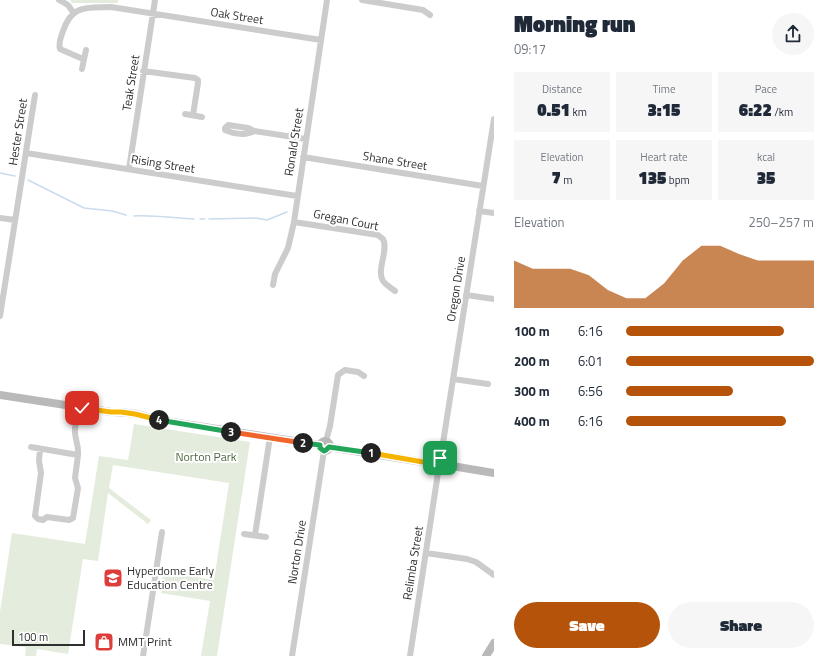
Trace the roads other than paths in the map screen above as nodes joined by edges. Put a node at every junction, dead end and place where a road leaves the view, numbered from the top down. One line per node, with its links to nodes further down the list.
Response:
1 (60, 0): 5 (street)
2 (155, 0): 6 (street, Teak Street)
3 (327, 0): 8 (street, Ronald Street)
4 (362, 0): 7 (street)
5 (73, 12): 6 (street, Oak Street); 10 (street)
6 (153, 14): 8 (street, Oak Street); 12 (street, Teak Street)
7 (430, 15)
8 (321, 40): 20 (street, Ronald Street)
9 (86, 50): 10 (street)
10 (83, 59): 11 (street)
11 (82, 69)
12 (143, 71): 15 (street); 23 (street, Teak Street)
13 (35, 95): 21 (street, Hester Street)
14 (185, 114): 15 (street)
15 (193, 115): 16 (street)
16 (202, 117)
17 (494, 119): 18 (street, Oregon Drive)
18 (493, 127): 24 (street, Oregon Drive)
19 (254, 132): 20 (street)
20 (306, 139): 22 (street, Ronald Street)
21 (26, 153): 23 (street, Rising Street); 29 (street, Hester Street)
22 (303, 158): 24 (street, Shane Street); 25 (street, Ronald Street)
23 (129, 169): 25 (street, Rising Street)
24 (483, 186): 26 (street, Oregon Drive)
25 (297, 196): 30 (street, Ronald Street)
26 (480, 211): 27 (street); 34 (street, Oregon Drive)
27 (494, 213)
28 (0, 218): 29 (street)
29 (15, 220): 33 (street, Hester Street)
30 (294, 222): 31 (street, Ronald Street); 32 (street, Gregan Court)
31 (273, 285)
32 (395, 291)
33 (2, 294): 36 (street, Hester Street)
34 (466, 295): 35 (street); 38 (street, Oregon Drive)
35 (494, 300)
36 (0, 316)
37 (364, 376): 43 (street, Norton Drive)
38 (453, 378): 39 (street); 47 (street, Oregon Drive)
39 (488, 384)
40 (0, 395): 41 (street)
41 (82, 408): 42 (street); 46 (street)
42 (270, 437): 43 (street); 52 (street)
43 (325, 446): 47 (street); 58 (street, Norton Drive)
44 (31, 447): 45 (street)
45 (40, 449): 46 (street); 46 (street)
46 (78, 455)
47 (440, 462): 49 (street)
48 (438, 473): 54 (street, Relimba Street)
49 (494, 473)
50 (162, 532): 57 (street)
51 (244, 534): 52 (street)
52 (255, 535): 53 (street)
53 (266, 537)
54 (426, 553): 55 (street); 59 (street, Relimba Street)
55 (494, 575)
56 (494, 643): 60 (street)
57 (143, 656)
58 (292, 656)
59 (410, 656)
60 (486, 656)

